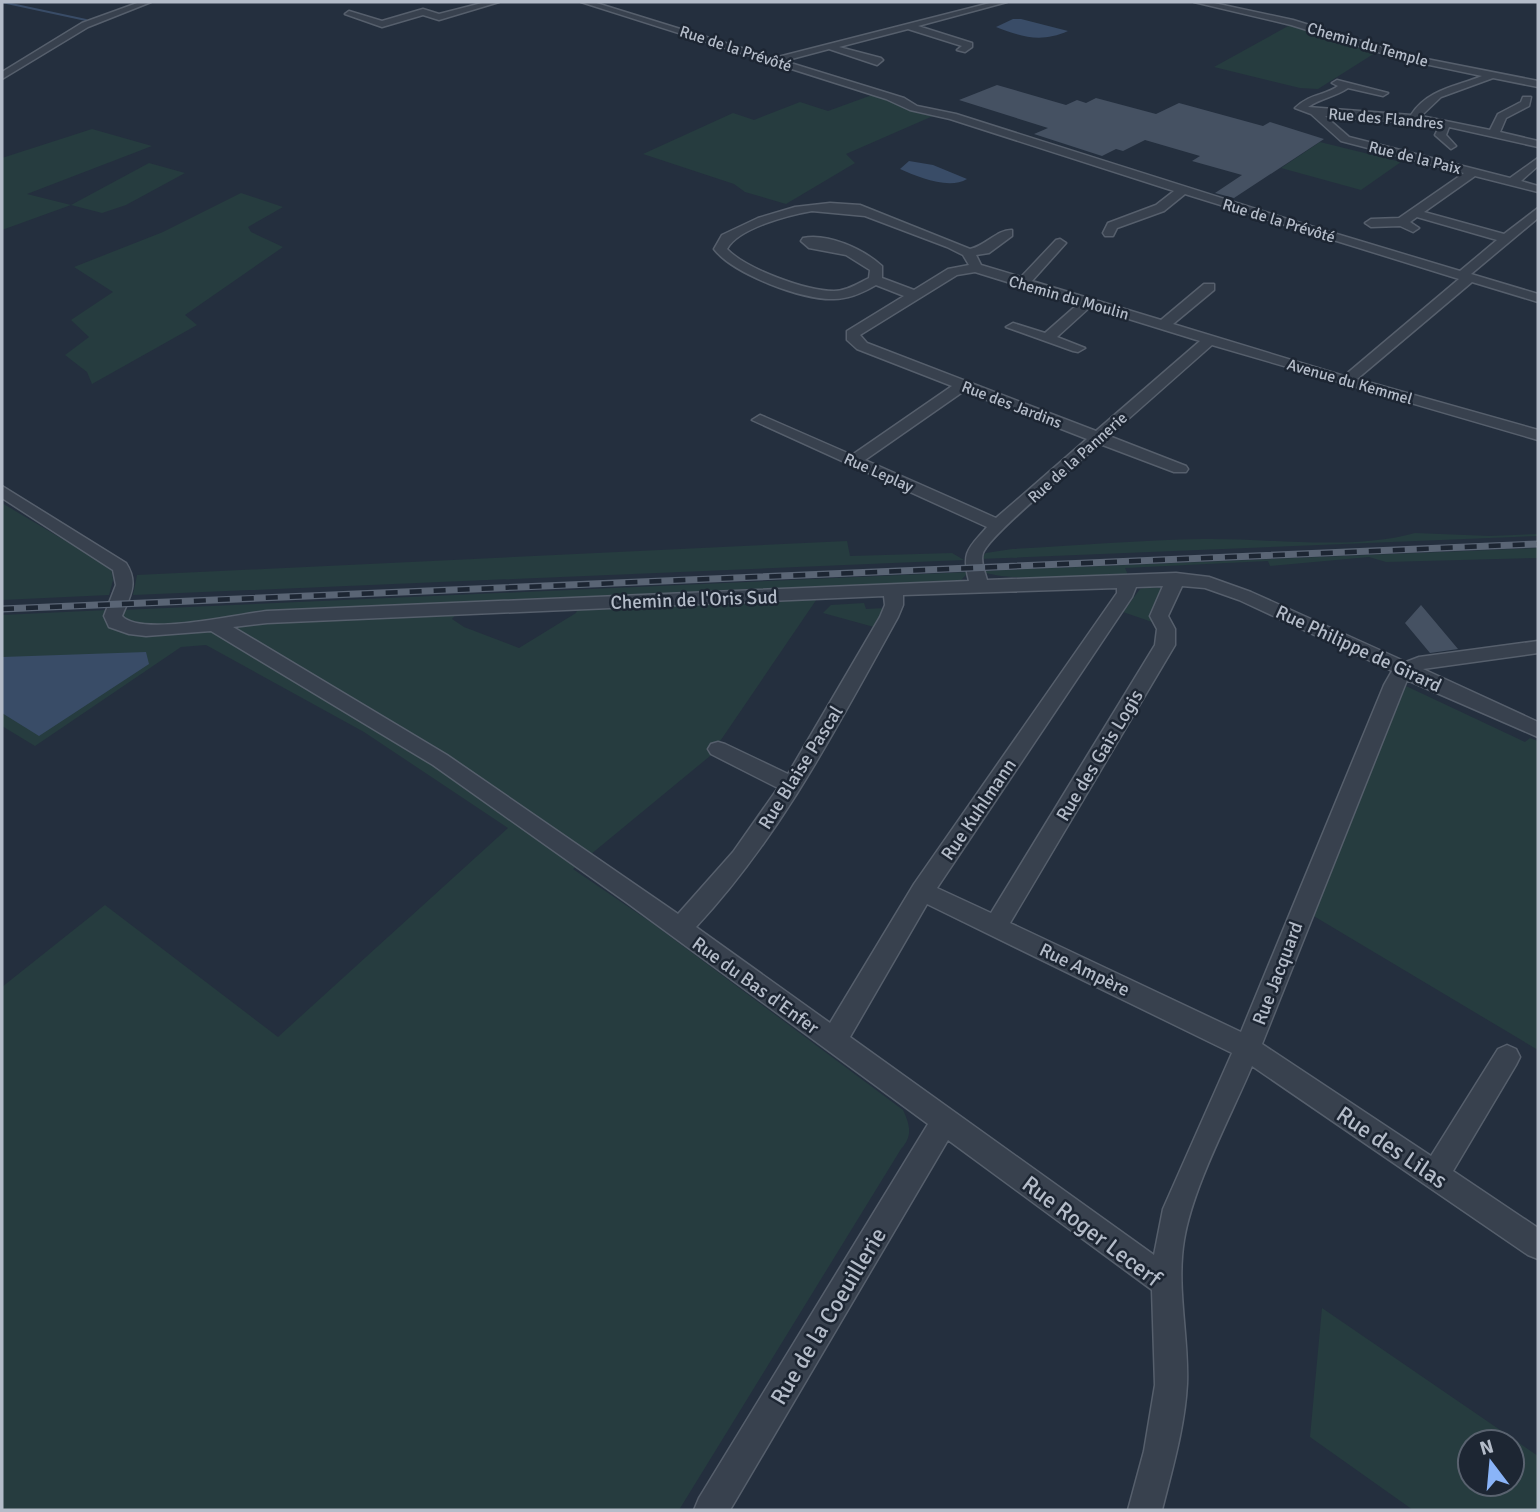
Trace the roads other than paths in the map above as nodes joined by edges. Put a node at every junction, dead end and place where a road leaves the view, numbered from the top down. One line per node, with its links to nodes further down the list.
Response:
1 (147, 2): 15 (street)
2 (495, 2): 8 (street)
3 (585, 2): 7 (street, Rue de la Prévôté)
4 (607, 2): 7 (street)
5 (1003, 2): 9 (street)
6 (1198, 2): 14 (street, Chemin du Temple)
7 (596, 5): 12 (street, Rue de la Prévôté)
8 (349, 14)
9 (909, 26): 10 (street); 11 (street)
10 (831, 48): 12 (street); 13 (street)
11 (962, 50)
12 (775, 61): 29 (street, Rue de la Prévôté)
13 (874, 63)
14 (1491, 75): 16 (street, Chemin du Temple); 20 (street)
15 (2, 76)
16 (1538, 84)
17 (1383, 93): 19 (street, Rue de la Paix)
18 (1527, 99): 22 (street)
19 (1315, 112): 20 (street, Rue des Flandres); 26 (street, Rue de la Paix)
20 (1414, 118): 21 (street, Rue des Flandres)
21 (1446, 123): 22 (street, Rue des Flandres); 24 (street)
22 (1494, 133): 23 (street, Rue des Flandres)
23 (1538, 144)
24 (1451, 146)
25 (1538, 162): 27 (street)
26 (1473, 172): 27 (street, Rue de la Paix); 31 (street)
27 (1514, 181): 28 (street, Rue de la Paix)
28 (1538, 189)
29 (1183, 190): 34 (street); 40 (street, Rue de la Prévôté)
30 (1538, 212): 35 (street)
31 (1415, 213): 32 (street); 35 (street)
32 (1371, 223)
33 (1009, 233): 38 (street)
34 (1110, 233)
35 (1507, 239): 40 (street)
36 (1060, 243): 42 (street)
37 (846, 251): 41 (street)
38 (968, 253): 39 (street); 41 (street)
39 (976, 268): 42 (street, Chemin du Moulin); 44 (street)
40 (1465, 277): 45 (street, Rue de la Prévôté); 52 (street)
41 (875, 280): 44 (street)
42 (1022, 284): 46 (street, Chemin du Moulin)
43 (1209, 287): 47 (street)
44 (915, 295): 53 (street, Rue des Jardins)
45 (1538, 298)
46 (1087, 303): 47 (street, Chemin du Moulin); 49 (street)
47 (1163, 325): 50 (street, Avenue du Kemmel)
48 (1013, 327): 49 (street)
49 (1047, 338): 51 (street)
50 (1209, 340): 52 (street, Avenue du Kemmel); 56 (street, Rue de la Pannerie)
51 (1078, 348)
52 (1346, 381): 55 (street, Avenue du Kemmel)
53 (963, 385): 56 (street, Rue des Jardins); 57 (street)
54 (760, 419): 57 (street, Rue Leplay)
55 (1538, 435)
56 (1099, 438): 58 (street, Rue des Jardins); 60 (street, Rue de la Pannerie)
57 (854, 461): 60 (street, Rue Leplay)
58 (1180, 469)
59 (2, 491): 65 (street, Chemin de l'Oris Sud)
60 (998, 525): 63 (street, Rue de la Pannerie)
61 (1176, 579): 62 (street, Chemin de l'Oris Sud); 68 (street, Rue Philippe de Girard); 74 (street, Rue des Gais Logis)
62 (1127, 580): 63 (street, Chemin de l'Oris Sud); 73 (street, Rue Kuhlmann)
63 (980, 586): 64 (street, Chemin de l'Oris Sud)
64 (893, 590): 65 (street, Chemin de l'Oris Sud); 72 (street, Rue Blaise Pascal)
65 (214, 624): 75 (street, Rue du Bas d'Enfer)
66 (1538, 647): 67 (street)
67 (1441, 659): 68 (street); 69 (street)
68 (1406, 669): 69 (street, Rue Philippe de Girard); 77 (street, Rue Jacquard)
69 (1442, 686): 70 (street, Rue Philippe de Girard)
70 (1538, 730)
71 (718, 749): 72 (street)
72 (791, 785): 75 (street, Rue Blaise Pascal)
73 (922, 891): 74 (street, Rue Ampère); 76 (street, Rue Kuhlmann)
74 (996, 926): 77 (street, Rue Ampère)
75 (679, 929): 76 (street, Rue du Bas d'Enfer)
76 (832, 1042): 79 (street, Rue Roger Lecerf)
77 (1247, 1048): 80 (street, Rue des Lilas); 82 (street, Rue Jacquard)
78 (1507, 1057): 80 (street)
79 (944, 1122): 82 (street, Rue Roger Lecerf); 83 (street, Rue de la Coeuillerie)
80 (1434, 1176): 81 (street, Rue des Lilas)
81 (1538, 1245)
82 (1167, 1283): 84 (street, Rue Roger Lecerf)
83 (711, 1510)
84 (1145, 1510)

